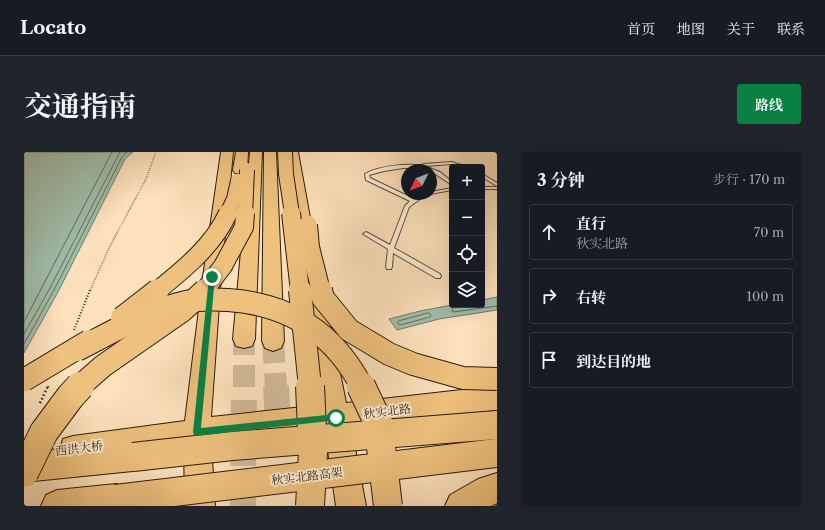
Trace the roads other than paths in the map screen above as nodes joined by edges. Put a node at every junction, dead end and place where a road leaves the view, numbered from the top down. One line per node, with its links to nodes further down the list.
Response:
1 (227, 152): 31 (main road)
2 (242, 152): 25 (highway, bridge)
3 (248, 152): 36 (highway, bridge)
4 (256, 152): 23 (main road)
5 (283, 153): 24 (main road); 26 (highway, bridge); 29 (main road); 40 (highway, bridge)
6 (437, 164): 7 (lane)
7 (455, 164)
8 (401, 167): 17 (lane)
9 (437, 173): 11 (lane)
10 (485, 177): 12 (lane)
11 (449, 182)
12 (497, 185)
13 (485, 188): 14 (lane)
14 (497, 188)
15 (449, 190): 16 (lane)
16 (437, 192)
17 (401, 195)
18 (414, 201): 20 (lane)
19 (366, 234): 20 (lane)
20 (391, 249): 21 (lane); 22 (lane)
21 (389, 267)
22 (438, 276)
23 (244, 339)
24 (273, 341)
25 (75, 342): 27 (highway, bridge); 42 (highway, bridge)
26 (497, 379)
27 (24, 380)
28 (497, 398): 29 (main road, 秋实北路)
29 (336, 418): 31 (main road, 秋实北路); 41 (main road)
30 (497, 425): 32 (highway, bridge)
31 (197, 432): 32 (main road, 秋实北路); 39 (main road)
32 (134, 449): 34 (main road, 西洪大桥); 35 (highway, 西洪大桥)
33 (497, 453): 38 (highway, 秋实北路高架, bridge)
34 (24, 455)
35 (24, 468)
36 (24, 473)
37 (497, 488): 43 (highway)
38 (57, 506)
39 (200, 506)
40 (310, 506)
41 (351, 506)
42 (388, 506)
43 (461, 506)

